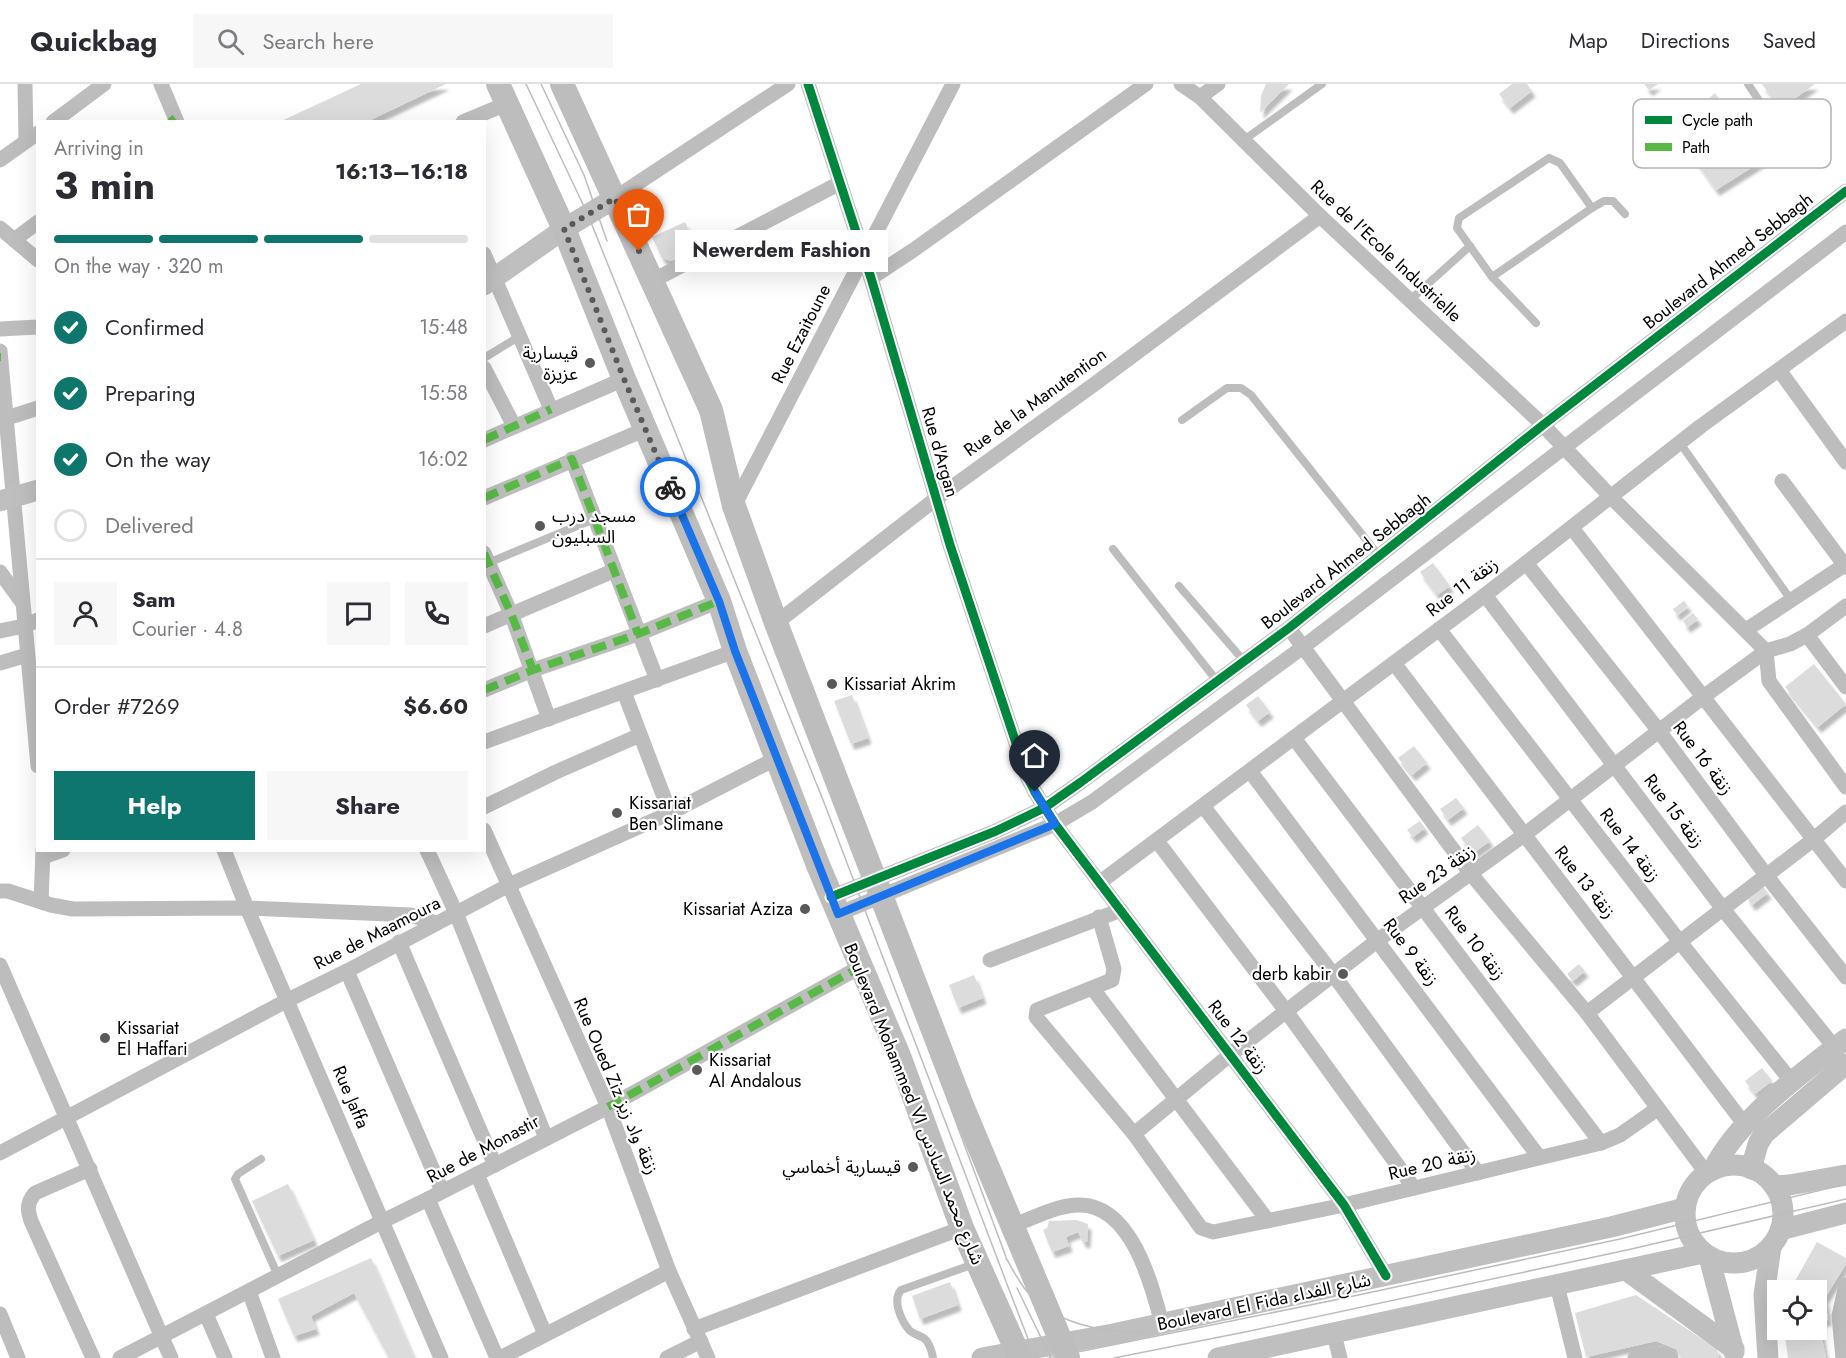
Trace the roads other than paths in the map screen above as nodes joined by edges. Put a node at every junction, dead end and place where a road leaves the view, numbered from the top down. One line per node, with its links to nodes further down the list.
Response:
1 (25, 84): 19 (street)
2 (104, 84): 16 (street)
3 (161, 84): 17 (street)
4 (562, 84): 24 (main road)
5 (788, 84): 24 (street)
6 (808, 84): 22 (street, Rue d'Argan)
7 (953, 84): 34 (street, Rue Ezaitoune)
8 (1146, 84): 38 (street)
9 (1181, 84): 14 (street, Rue de l'Ecole Industrielle)
10 (1218, 84): 14 (street)
11 (1322, 84): 20 (lane)
12 (1748, 84): 15 (lane)
13 (502, 94): 18 (street); 30 (main road, Boulevard Mohammed VI شارع محمد السادس)
14 (1200, 97): 20 (street, Rue de l'Ecole Industrielle)
15 (1758, 99)
16 (56, 120)
17 (174, 120)
18 (467, 120)
19 (32, 137): 21 (street)
20 (1244, 140): 27 (street, Rue de l'Ecole Industrielle)
21 (0, 160)
22 (840, 183): 34 (street, Rue d'Argan); 40 (street)
23 (1846, 191): 57 (street, Boulevard Ahmed Sebbagh)
24 (615, 198): 30 (main road); 40 (main road)
25 (1592, 208): 26 (lane); 33 (lane); 37 (lane)
26 (1625, 214)
27 (1320, 216): 41 (street, Rue de l'Ecole Industrielle); 69 (street, Rue de la Manutention)
28 (36, 224): 32 (street)
29 (0, 228): 32 (street)
30 (564, 229): 39 (main road); 52 (main road, Boulevard Mohammed VI شارع محمد السادس)
31 (1846, 232): 62 (street, Boulevard Ahmed Sebbagh)
32 (14, 240): 35 (street)
33 (1470, 246): 37 (lane); 41 (lane)
34 (864, 255): 38 (street, Rue d'Argan); 71 (street, Rue Ezaitoune)
35 (36, 258)
36 (486, 263): 39 (street)
37 (1492, 276): 43 (lane)
38 (871, 278): 69 (street, Rue d'Argan)
39 (490, 281): 46 (street)
40 (652, 281): 71 (main road)
41 (1410, 300): 57 (street, Rue de l'Ecole Industrielle)
42 (1846, 321): 50 (street, Rue 11 زنقة)
43 (1536, 323)
44 (36, 327): 45 (street)
45 (0, 329)
46 (520, 336): 49 (lane); 55 (street)
47 (0, 351): 48 (street)
48 (0, 357): 54 (street)
49 (486, 357)
50 (1779, 370): 61 (street, Rue 11 زنقة); 64 (street)
51 (486, 372): 58 (street)
52 (624, 379): 55 (street); 59 (main road, Boulevard Mohammed VI شارع محمد السادس)
53 (36, 408): 54 (street)
54 (4, 410): 70 (street)
55 (551, 410): 58 (street)
56 (1182, 420): 75 (lane)
57 (1543, 425): 62 (street, Rue de l'Ecole Industrielle); 75 (street, Boulevard Ahmed Sebbagh)
58 (514, 426): 60 (street)
59 (646, 429): 63 (street); 85 (main road, Boulevard Mohammed VI شارع محمد السادس)
60 (486, 439)
61 (1680, 443): 68 (street, Rue 11 زنقة); 84 (lane)
62 (1563, 448): 68 (street, Rue de l'Ecole Industrielle); 81 (street, Boulevard Ahmed Sebbagh)
63 (572, 459): 67 (street); 72 (street)
64 (1846, 462)
65 (1782, 481): 78 (street)
66 (36, 491): 70 (main road)
67 (486, 497)
68 (1611, 497): 73 (street, Rue 11 زنقة); 94 (street, Rue de l'Ecole Industrielle)
69 (937, 498): 90 (street, Rue de la Manutention); 128 (street, Rue d'Argan)
70 (6, 499): 86 (street)
71 (734, 506): 90 (main road)
72 (594, 519): 76 (lane); 79 (street)
73 (1572, 528): 77 (street, Rue 11 زنقة); 113 (street)
74 (1113, 549): 108 (lane)
75 (1380, 557): 81 (street); 92 (street, Boulevard Ahmed Sebbagh)
76 (486, 560): 88 (street)
77 (1526, 563): 83 (street, Rue 11 زنقة); 116 (street, Rue 16 زنقة)
78 (1846, 565): 84 (street)
79 (614, 570): 88 (street); 96 (street)
80 (0, 572): 86 (street)
81 (1394, 576): 98 (street, Boulevard Ahmed Sebbagh)
82 (1179, 586): 102 (lane)
83 (1485, 596): 93 (street, Rue 11 زنقة); 122 (street, Rue 15 زنقة)
84 (1791, 600): 94 (street)
85 (719, 601): 96 (street); 99 (main road, Boulevard Mohammed VI شارع محمد السادس)
86 (22, 602): 89 (street)
87 (1846, 606): 97 (street, Rue 23 زنقة)
88 (512, 616): 91 (street); 105 (street)
89 (31, 623): 95 (street); 101 (street)
90 (776, 623): 146 (main road)
91 (486, 625)
92 (1289, 628): 98 (street); 102 (street, Boulevard Ahmed Sebbagh)
93 (1439, 629): 104 (street, Rue 11 زنقة); 125 (street, Rue 14 زنقة)
94 (1746, 630): 100 (street, Rue de l'Ecole Industrielle)
95 (0, 631)
96 (638, 634): 105 (street); 106 (street)
97 (1806, 635): 100 (street, Rue 23 زنقة); 109 (street)
98 (1303, 647): 107 (street, Boulevard Ahmed Sebbagh); 114 (street)
99 (735, 651): 106 (street); 121 (main road, Boulevard Mohammed VI شارع محمد السادس)
100 (1766, 651): 113 (street, Rue 23 زنقة); 124 (street)
101 (27, 655): 103 (street); 112 (street)
102 (1244, 661): 107 (street); 108 (street, Boulevard Ahmed Sebbagh)
103 (0, 663)
104 (1394, 663): 114 (street, Rue 11 زنقة); 133 (street, Rue 13 زنقة)
105 (533, 670): 110 (street); 115 (street)
106 (657, 680): 111 (street)
107 (1258, 680): 131 (street, Boulevard Ahmed Sebbagh)
108 (1217, 681): 128 (street, Boulevard Ahmed Sebbagh)
109 (1846, 687)
110 (486, 689)
111 (624, 692): 115 (street); 117 (street)
112 (34, 696): 119 (street)
113 (1703, 697): 116 (street, Rue 23 زنقة); 134 (street)
114 (1343, 701): 118 (street, Rue 11 زنقة); 141 (street)
115 (549, 719): 120 (street)
116 (1659, 731): 122 (street, Rue 23 زنقة); 142 (street, Rue 16 زنقة)
117 (640, 735): 126 (street); 130 (street)
118 (1294, 738): 123 (street, Rue 11 زنقة); 150 (street, Rue 10 زنقة)
119 (36, 739)
120 (486, 741)
121 (777, 758): 130 (street, Rue de Maamoura); 149 (main road, Boulevard Mohammed VI شارع محمد السادس)
122 (1614, 765): 125 (street, Rue 23 زنقة); 152 (street, Rue 15 زنقة)
123 (1250, 771): 127 (street, Rue 11 زنقة); 157 (street, Rue 9 زنقة)
124 (1846, 787)
125 (1571, 798): 133 (street, Rue 23 زنقة); 159 (street, Rue 14 زنقة)
126 (486, 806)
127 (1203, 806): 135 (street, Rue 11 زنقة); 164 (street)
128 (1044, 808): 131 (street, Rue d'Argan); 136 (street, Boulevard Ahmed Sebbagh)
129 (1846, 812): 134 (street)
130 (670, 813): 145 (street, Rue de Maamoura)
131 (1055, 824): 140 (street, Boulevard Ahmed Sebbagh); 144 (street, Rue 12 زنقة)
132 (486, 834): 145 (street, Rue Oued Ziz زنقة واد زيز)
133 (1524, 835): 141 (street, Rue 23 زنقة); 165 (street, Rue 13 زنقة)
134 (1814, 839): 142 (street); 143 (street)
135 (1157, 841): 144 (street, Rue 11 زنقة); 170 (street)
136 (962, 845): 140 (street); 146 (street, Boulevard Ahmed Sebbagh)
137 (225, 852): 151 (street, Rue Jaffa)
138 (428, 852): 154 (street)
139 (43, 854): 148 (street)
140 (969, 861): 146 (street, Boulevard Ahmed Sebbagh)
141 (1471, 874): 150 (street, Rue 23 زنقة); 171 (street)
142 (1766, 875): 152 (street); 166 (street, Rue 16 زنقة)
143 (1846, 881)
144 (1099, 883): 153 (street, Rue 12 زنقة)
145 (509, 885): 154 (street, Rue de Maamoura); 176 (street, Rue Oued Ziz زنقة واد زيز)
146 (879, 889): 149 (street, Boulevard Ahmed Sebbagh); 202 (main road)
147 (0, 891): 148 (street)
148 (41, 902): 151 (street)
149 (834, 906): 162 (main road, Boulevard Mohammed VI شارع محمد السادس)
150 (1423, 907): 157 (street, Rue 23 زنقة); 182 (street, Rue 10 زنقة)
151 (247, 908): 156 (street); 169 (street, Rue Jaffa)
152 (1723, 909): 159 (street); 172 (street, Rue 15 زنقة)
153 (1121, 910): 155 (street); 173 (street, Rue 12 زنقة)
154 (456, 913): 156 (street, Rue de Maamoura); 181 (street)
155 (1099, 917): 160 (street); 167 (street)
156 (436, 923): 158 (street, Rue de Maamoura)
157 (1378, 940): 164 (street, Rue 23 زنقة); 184 (street, Rue 9 زنقة)
158 (399, 942): 163 (street, Rue de Maamoura); 186 (street)
159 (1680, 942): 165 (street); 174 (street, Rue 14 زنقة)
160 (990, 960)
161 (0, 965): 168 (street)
162 (860, 967): 176 (street, Rue de Monastir); 203 (main road, Boulevard Mohammed VI شارع محمد السادس)
163 (347, 971): 169 (street, Rue de Maamoura); 195 (street)
164 (1333, 974): 170 (street, Rue 23 زنقة); 190 (street)
165 (1634, 977): 171 (street); 179 (street, Rue 13 زنقة)
166 (1846, 977)
167 (1093, 989): 175 (street); 180 (street)
168 (6, 996): 178 (street)
169 (288, 1000): 178 (street, Rue de Maamoura); 200 (street, Rue Jaffa)
170 (1286, 1011): 173 (street, Rue 23 زنقة); 194 (street)
171 (1587, 1013): 177 (street)
172 (1842, 1050): 174 (main road); 188 (main road)
173 (1231, 1054): 175 (street, Rue 23 زنقة); 197 (street, Rue 12 زنقة)
174 (1792, 1082): 179 (main road)
175 (1175, 1099): 180 (street, Rue 23 زنقة); 201 (street)
176 (608, 1107): 181 (street, Rue de Monastir); 208 (street, Rue Oued Ziz زنقة واد زيز)
177 (1657, 1109): 182 (street, Rue 20 زنقة); 189 (street)
178 (67, 1119): 183 (street, Rue de Maamoura); 187 (street)
179 (1745, 1125): 189 (main road)
180 (1134, 1134): 201 (street, Rue 20 زنقة)
181 (546, 1138): 186 (street, Rue de Monastir)
182 (1601, 1143): 184 (street, Rue 20 زنقة)
183 (0, 1154)
184 (1539, 1157): 190 (street, Rue 20 زنقة)
185 (261, 1159): 209 (lane)
186 (495, 1165): 191 (street, Rue de Monastir)
187 (90, 1169): 221 (street); 226 (street)
188 (1751, 1169): 189 (main road); 193 (main road)
189 (1710, 1172): 198 (main road)
190 (1478, 1173): 194 (street, Rue 20 زنقة)
191 (477, 1174): 195 (street, Rue de Monastir); 218 (street)
192 (1846, 1175): 193 (main road)
193 (1774, 1186): 204 (main road)
194 (1414, 1188): 197 (street, Rue 20 زنقة)
195 (442, 1191): 196 (street, Rue de Monastir)
196 (428, 1199): 200 (street, Rue de Monastir); 232 (street)
197 (1344, 1205): 201 (street, Rue 20 زنقة); 210 (street, Rue 12 زنقة)
198 (1685, 1208): 205 (main road); 210 (main road, Boulevard El Fida شارع الفداء)
199 (1846, 1213): 204 (main road)
200 (383, 1221): 209 (street, Rue de Monastir); 231 (street, Rue Jaffa)
201 (1268, 1221)
202 (1012, 1226): 217 (street); 222 (main road)
203 (963, 1228): 206 (main road, Boulevard Mohammed VI شارع محمد السادس); 220 (street)
204 (1776, 1238): 205 (main road); 242 (main road)
205 (1706, 1255): 207 (main road); 223 (main road)
206 (977, 1263): 224 (main road, Boulevard Mohammed VI شارع محمد السادس); 235 (lane)
207 (1626, 1270): 211 (main road); 223 (main road)
208 (669, 1271): 218 (street); 220 (street, Rue Oued Ziz زنقة واد زيز)
209 (278, 1276): 213 (street, Rue de Monastir)
210 (1386, 1276): 217 (main road, Boulevard El Fida شارع الفداء)
211 (1557, 1285): 219 (main road); 239 (street)
212 (1846, 1285): 216 (street)
213 (249, 1291): 215 (street, Rue de Monastir); 230 (street)
214 (0, 1314): 225 (street)
215 (206, 1314): 221 (street, Rue de Monastir); 229 (street)
216 (1842, 1316): 243 (street)
217 (1162, 1324): 222 (main road, Boulevard El Fida شارع الفداء)
218 (545, 1334): 232 (street)
219 (1334, 1334): 237 (main road); 238 (street)
220 (698, 1335): 233 (street); 234 (street, Rue Oued Ziz زنقة واد زيز)
221 (162, 1336): 227 (street, Rue de Monastir); 228 (street)
222 (1065, 1351): 224 (main road, Boulevard El Fida شارع الفداء)
223 (1735, 1354)
224 (1019, 1355): 236 (main road, Boulevard El Fida شارع الفداء)
225 (18, 1358)
226 (93, 1358)
227 (120, 1358)
228 (171, 1358)
229 (225, 1358)
230 (273, 1358)
231 (441, 1358)
232 (498, 1358)
233 (666, 1358)
234 (708, 1358)
235 (933, 1358)
236 (982, 1358)
237 (1218, 1358)
238 (1340, 1358)
239 (1575, 1358)
240 (1635, 1358): 241 (street)
241 (1671, 1358)
242 (1768, 1358)
243 (1843, 1358)

